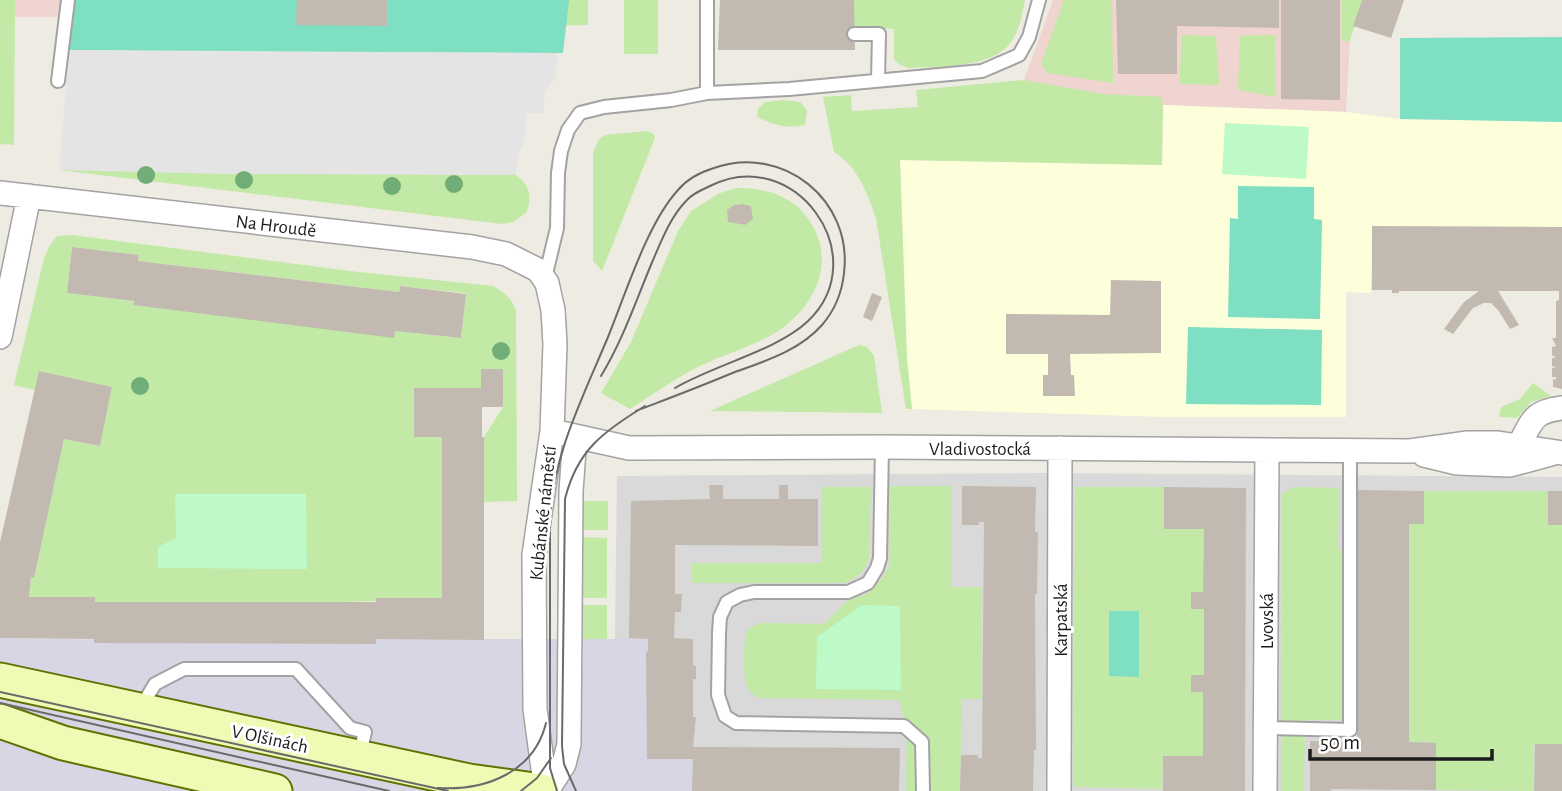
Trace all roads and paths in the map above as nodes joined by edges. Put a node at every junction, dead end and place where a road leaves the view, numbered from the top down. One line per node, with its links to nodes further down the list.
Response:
1 (68, 0): 6 (lane)
2 (707, 0): 7 (lane)
3 (1040, 0): 5 (lane)
4 (854, 34): 5 (lane)
5 (878, 79): 7 (lane)
6 (58, 80)
7 (707, 93): 10 (lane)
8 (0, 193): 9 (street, Na Hroudě)
9 (29, 196): 10 (street, Na Hroudě); 11 (street)
10 (545, 278): 13 (street, Kubánské náměstí)
11 (0, 337)
12 (1562, 408): 15 (street)
13 (552, 431): 14 (street, Vladivostocká); 28 (street, Kubánské náměstí)
14 (575, 437): 16 (street, Vladivostocká); 28 (street, Kubánské náměstí)
15 (1519, 445): 20 (street, Vladivostocká); 21 (street, Vladivostocká)
16 (882, 447): 17 (street, Vladivostocká); 29 (lane)
17 (1060, 448): 18 (street, Vladivostocká); 30 (street, Karpatská)
18 (1267, 450): 19 (street, Vladivostocká); 25 (street, Lvovská)
19 (1350, 451): 20 (street, Vladivostocká); 25 (lane)
20 (1410, 451): 21 (street, Vladivostocká)
21 (1559, 453)
22 (0, 680): 23 (main road, V Olšinách)
23 (138, 711): 26 (main road, V Olšinách); 26 (lane)
24 (0, 721): 27 (main road)
25 (1266, 728): 31 (street, Lvovská)
26 (359, 757): 28 (main road, V Olšinách)
27 (275, 791)
28 (545, 791)
29 (923, 791)
30 (1059, 791)
31 (1265, 791)

